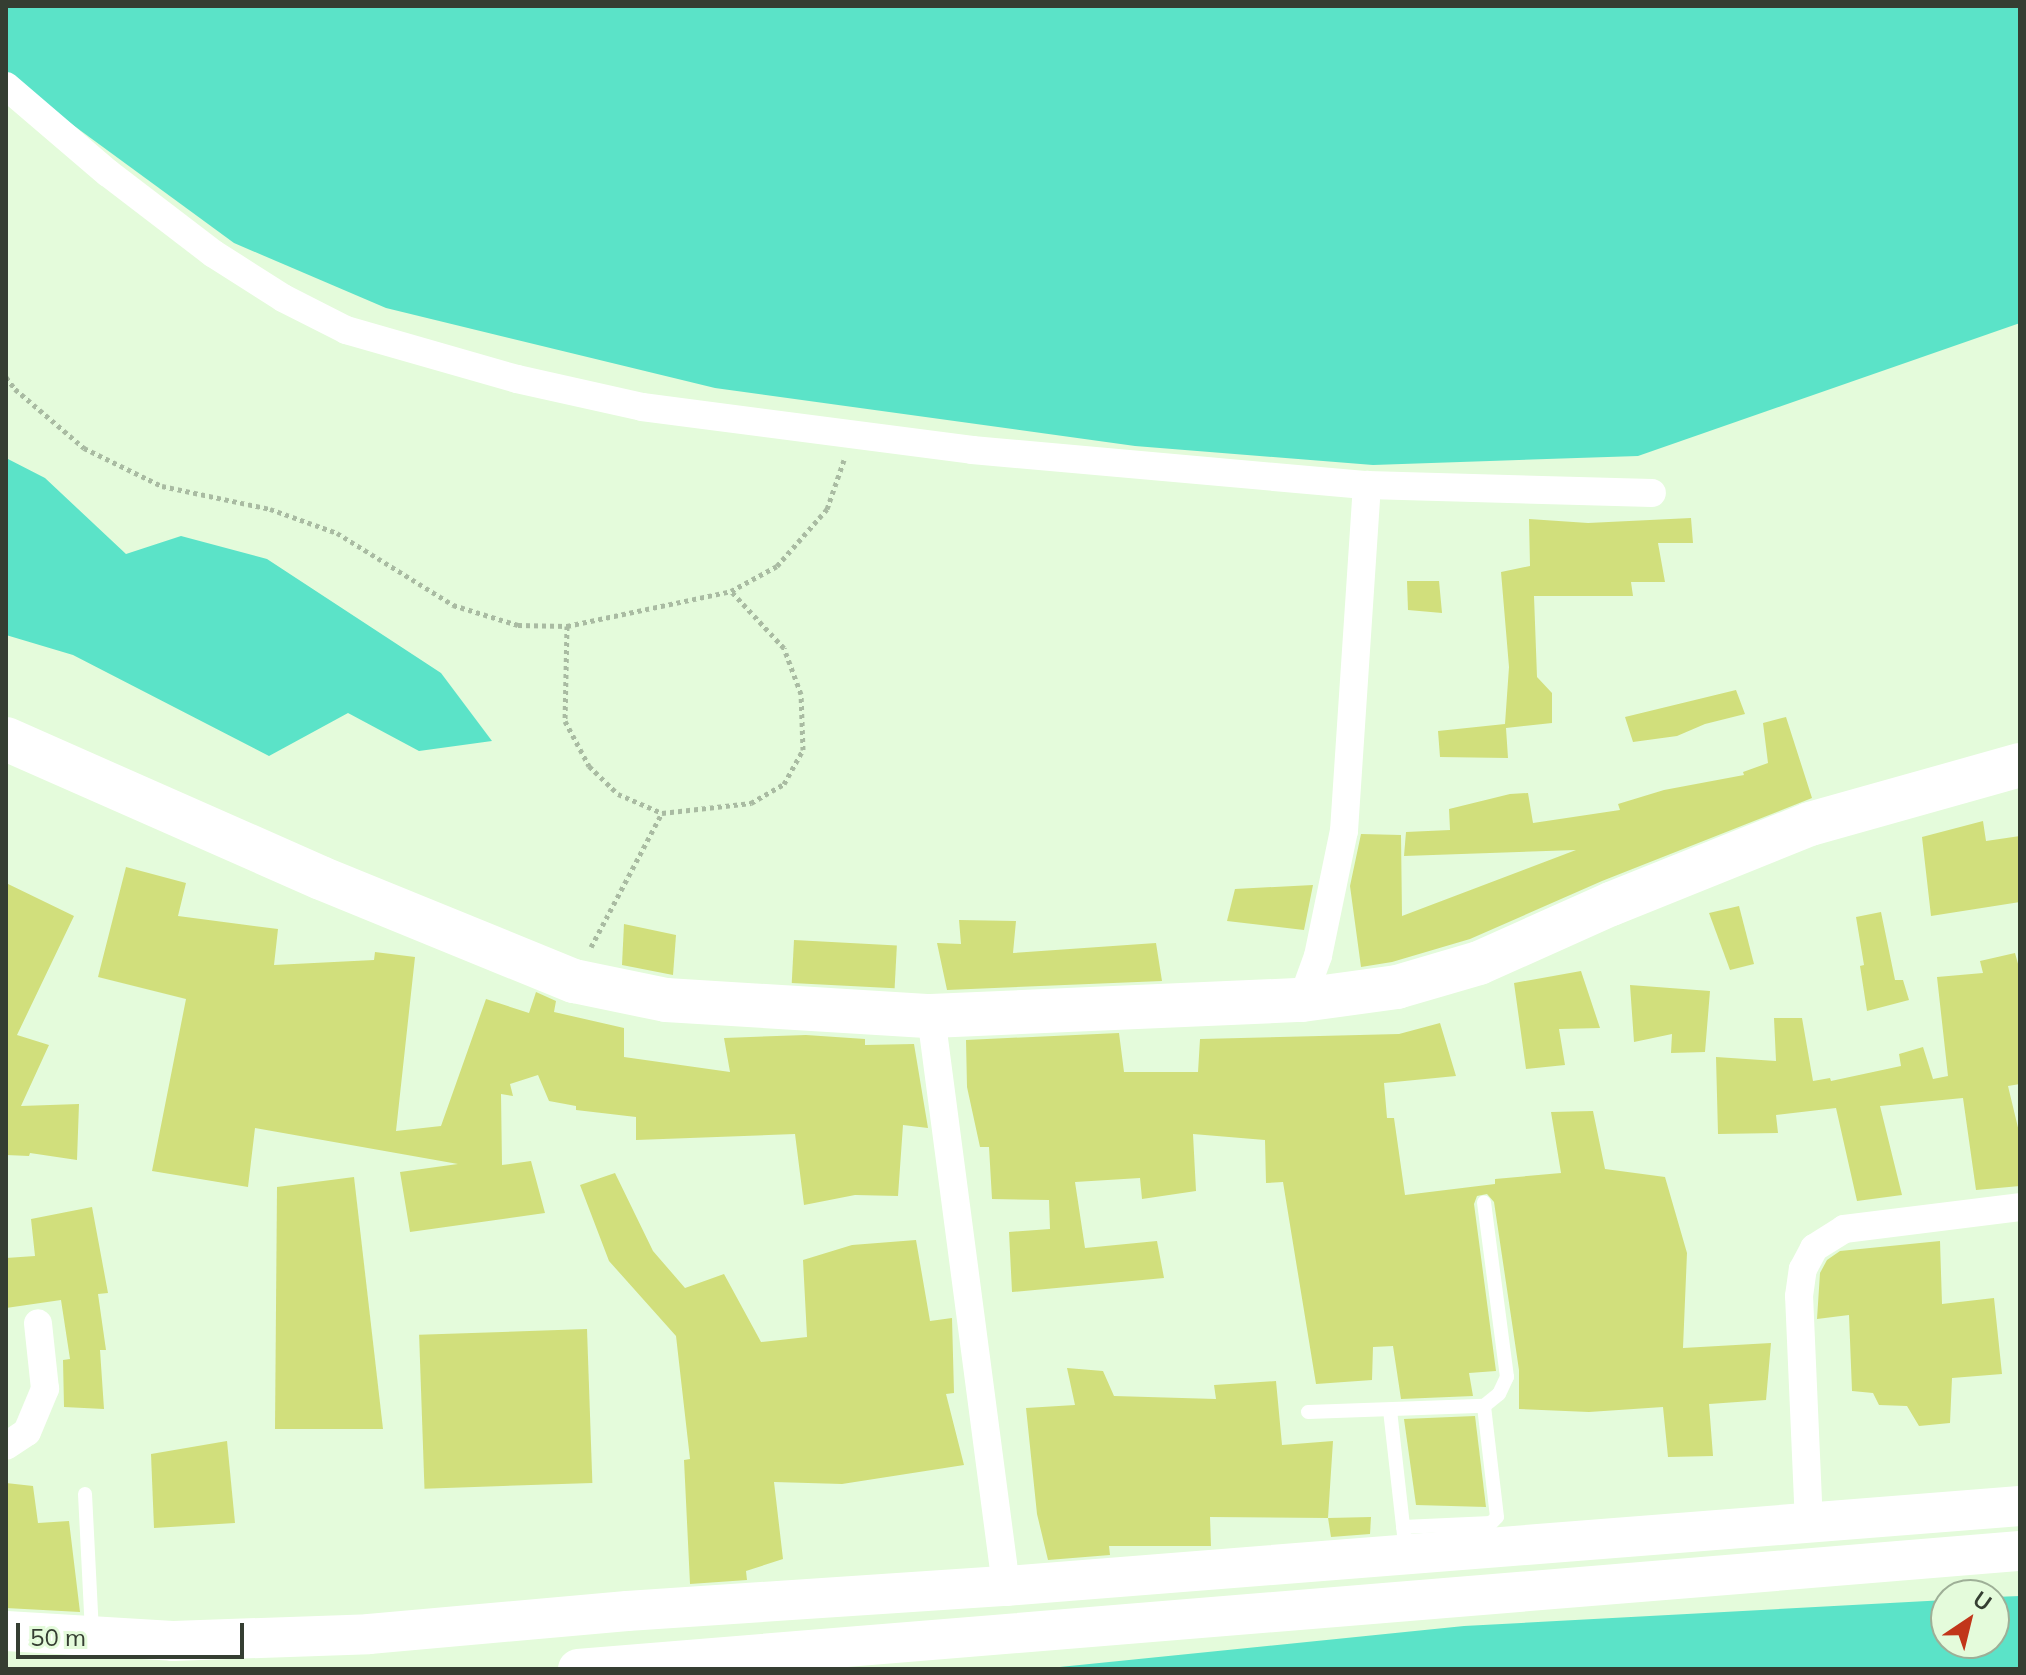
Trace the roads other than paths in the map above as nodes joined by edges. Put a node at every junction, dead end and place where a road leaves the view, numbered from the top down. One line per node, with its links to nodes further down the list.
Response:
1 (6, 86): 2 (street)
2 (1367, 485): 3 (street); 6 (street)
3 (1652, 493)
4 (6, 739): 7 (highway)
5 (2020, 765): 6 (highway)
6 (1302, 1000): 7 (highway)
7 (931, 1016): 21 (street)
8 (1484, 1203): 11 (lane)
9 (2020, 1207): 17 (street)
10 (38, 1323): 14 (street)
11 (1484, 1406): 12 (lane); 18 (lane)
12 (1390, 1410): 13 (lane); 19 (lane)
13 (1308, 1412)
14 (6, 1446)
15 (85, 1494): 24 (lane)
16 (2020, 1506): 17 (street)
17 (1809, 1524): 18 (street)
18 (1484, 1535): 19 (street)
19 (1399, 1546): 21 (street); 22 (street)
20 (2020, 1551): 22 (street)
21 (1006, 1586): 25 (street)
22 (1395, 1601): 26 (street)
23 (6, 1631): 24 (street)
24 (92, 1637): 25 (street)
25 (367, 1651)
26 (578, 1669)

